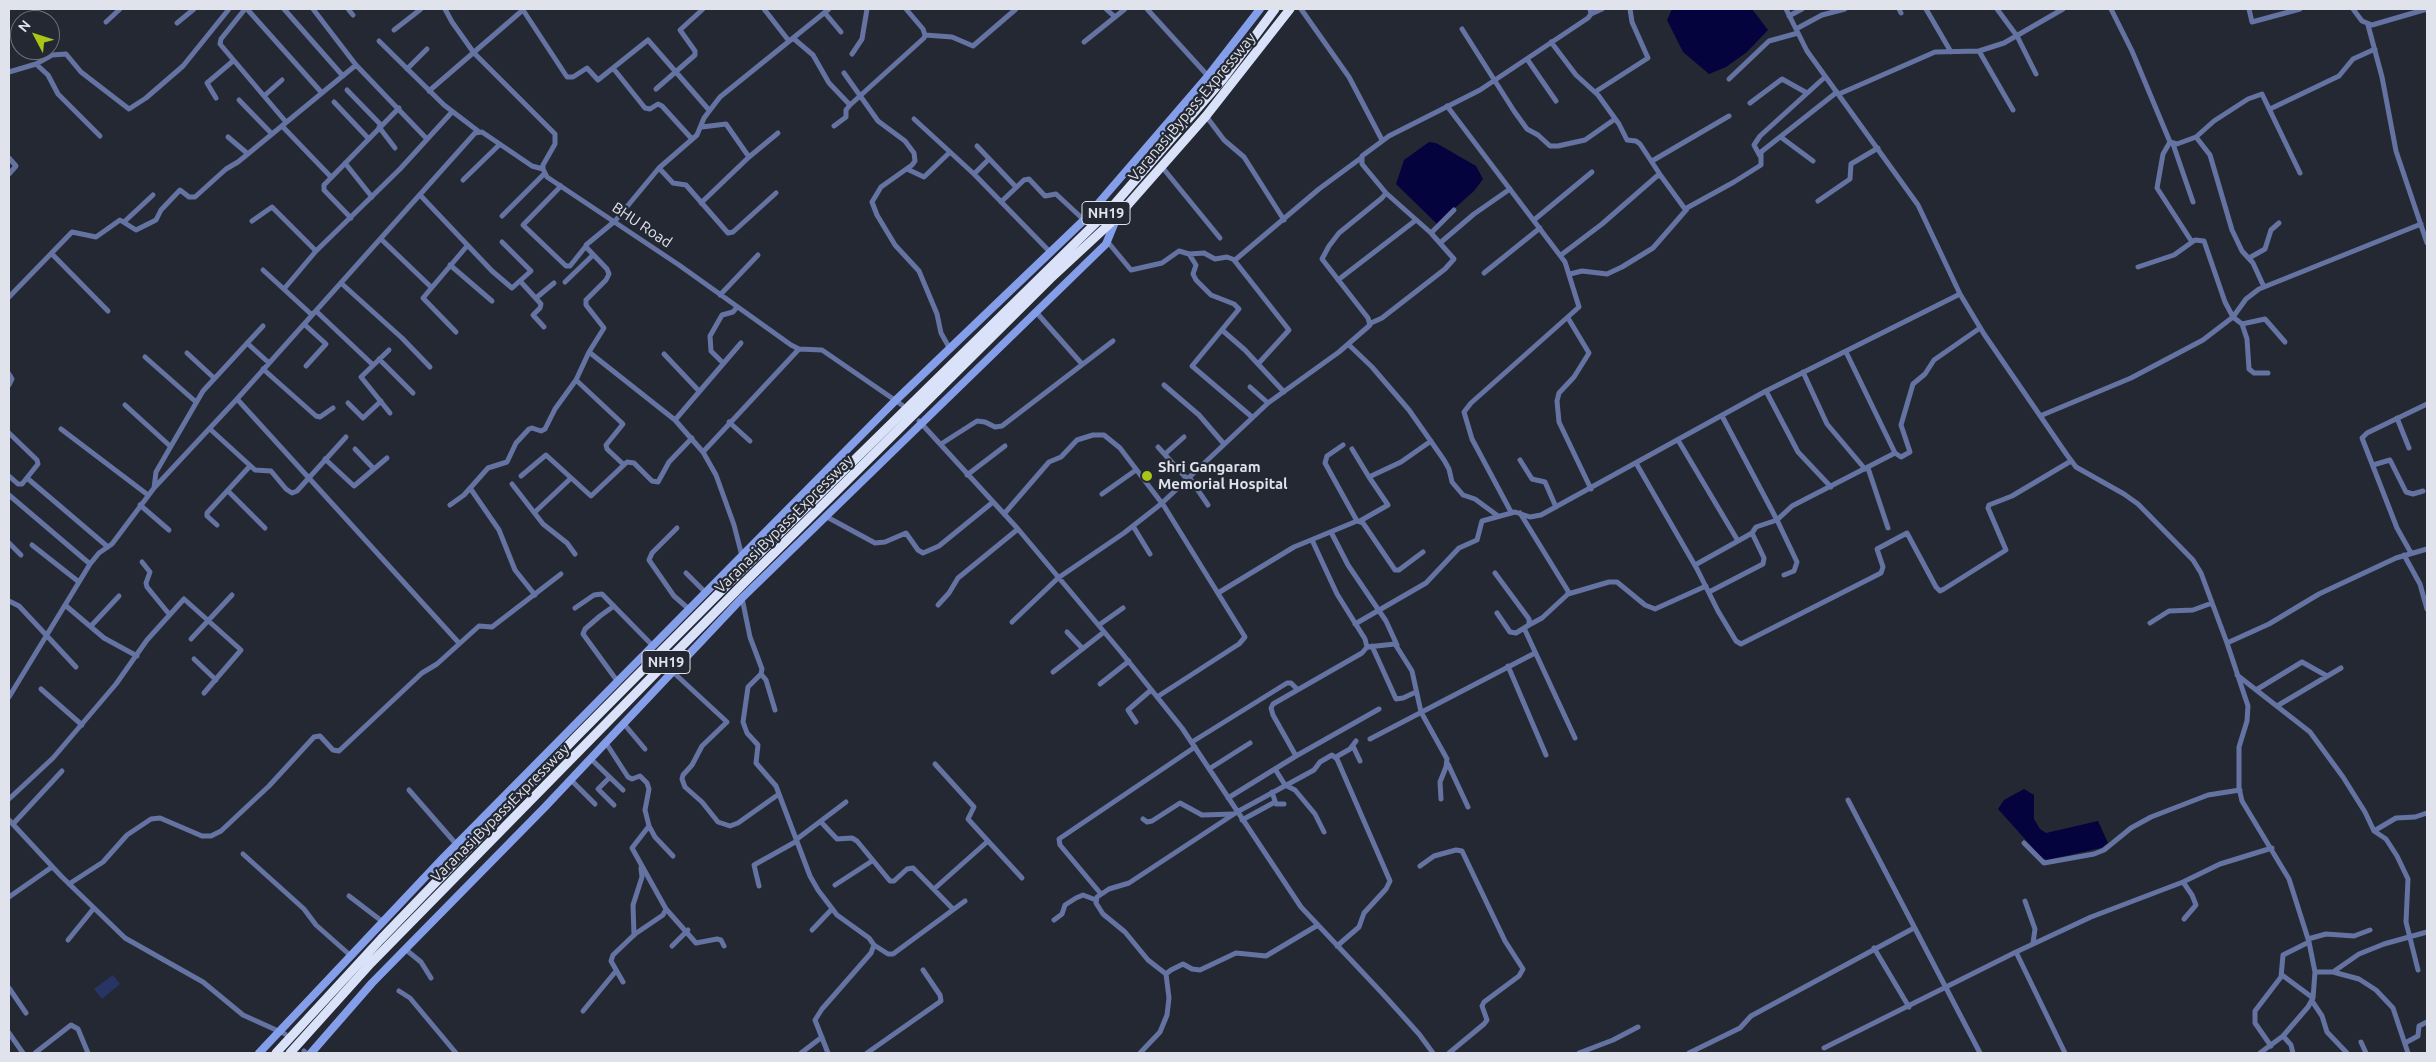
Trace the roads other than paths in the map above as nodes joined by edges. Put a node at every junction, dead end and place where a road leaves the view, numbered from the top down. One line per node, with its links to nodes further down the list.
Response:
1 (120, 9): 41 (street)
2 (194, 9): 42 (street)
3 (228, 9): 62 (street)
4 (246, 9): 61 (street); 80 (street)
5 (284, 9): 70 (street)
6 (313, 9): 63 (street)
7 (348, 9): 38 (street)
8 (420, 9): 45 (street)
9 (445, 9): 58 (street)
10 (524, 9): 58 (street); 64 (street)
11 (702, 9): 67 (street)
12 (764, 9): 50 (street)
13 (867, 9): 59 (street)
14 (906, 9): 48 (street)
15 (1016, 9): 48 (street)
16 (1106, 9): 40 (street)
17 (1125, 9): 40 (street)
18 (1147, 9): 71 (street)
19 (1260, 9): 71 (street)
20 (1275, 9): 557 (highway, Varanasi Bypass Expressway / NH19)
21 (1290, 9): 97 (highway, Varanasi Bypass Expressway / NH19)
22 (1301, 9): 115 (street)
23 (1602, 9): 37 (street)
24 (1630, 9): 79 (street)
25 (1786, 9): 39 (street)
26 (1802, 9): 39 (street)
27 (1845, 9): 46 (street)
28 (1926, 9): 57 (street)
29 (1997, 9): 49 (street)
30 (2063, 9): 49 (street)
31 (2111, 9): 116 (street)
32 (2249, 9): 33 (street)
33 (2300, 9)
34 (2353, 9): 43 (street)
35 (2427, 9): 43 (street)
36 (827, 11): 47 (street); 50 (street)
37 (1590, 12): 53 (street)
38 (353, 16)
39 (1789, 16): 46 (street)
40 (1115, 17): 52 (street)
41 (106, 22)
42 (177, 23)
43 (2368, 25): 55 (street)
44 (1462, 29): 75 (street)
45 (394, 30)
46 (1797, 31): 72 (street); 73 (street)
47 (841, 32)
48 (925, 35): 83 (street)
49 (2017, 36): 56 (street); 69 (street)
50 (791, 39): 90 (street); 94 (street)
51 (379, 41): 65 (street, BHU Road)
52 (1084, 42)
53 (1552, 42): 60 (street); 79 (street)
54 (426, 49): 65 (street)
55 (2375, 49): 93 (street); 167 (street)
56 (1979, 51): 57 (street); 95 (street)
57 (1951, 52): 82 (street)
58 (474, 53): 78 (street); 134 (street)
59 (852, 54)
60 (1526, 59): 75 (street); 88 (street)
61 (233, 61): 84 (street); 85 (street)
62 (36, 64): 66 (street); 108 (street)
63 (356, 65): 70 (street); 92 (street)
64 (613, 68): 67 (street); 114 (street)
65 (406, 69): 78 (street, BHU Road)
66 (9, 72)
67 (676, 72): 76 (street); 94 (street)
68 (844, 73): 83 (street)
69 (2036, 74)
70 (343, 76): 80 (street)
71 (1208, 76): 159 (street)
72 (1825, 77): 81 (street); 82 (street)
73 (1729, 79)
74 (282, 80): 84 (street)
75 (1493, 82): 91 (street); 100 (street)
76 (656, 89)
77 (347, 90): 102 (street)
78 (429, 91): 96 (street, BHU Road)
79 (1595, 92): 100 (street)
80 (322, 93): 101 (street)
81 (1807, 93): 89 (street); 123 (street)
82 (1838, 93): 113 (street); 120 (street)
83 (860, 95): 90 (street); 133 (street)
84 (264, 96): 101 (street)
85 (216, 98)
86 (239, 100): 107 (street)
87 (334, 102): 111 (street)
88 (1556, 102)
89 (1750, 103)
90 (850, 105): 103 (street)
91 (1447, 106): 115 (street); 144 (street)
92 (399, 108): 102 (street); 112 (street)
93 (2270, 109): 110 (street); 136 (street)
94 (710, 110): 104 (street)
95 (2013, 110)
96 (452, 112): 105 (street, BHU Road); 112 (street)
97 (1206, 116): 131 (highway, Varanasi Bypass Expressway / NH19); 160 (street)
98 (1729, 116): 128 (street)
99 (914, 119): 121 (street)
100 (1616, 119): 128 (street)
101 (284, 124): 107 (street); 140 (street)
102 (380, 126): 111 (street); 119 (street)
103 (834, 126)
104 (702, 127): 114 (street); 124 (street)
105 (478, 131): 117 (street, BHU Road); 148 (street)
106 (778, 133): 124 (street)
107 (272, 134): 122 (street)
108 (100, 136)
109 (228, 137): 122 (street)
110 (2196, 137): 116 (street); 186 (street)
111 (368, 138): 130 (street)
112 (426, 138): 149 (street)
113 (1782, 138): 123 (street); 129 (street)
114 (692, 139): 132 (street)
115 (1382, 140): 126 (street)
116 (2171, 143): 152 (street); 174 (street)
117 (499, 145): 134 (street, BHU Road); 141 (street)
118 (977, 146): 127 (street)
119 (395, 148)
120 (1878, 148): 150 (street); 201 (street)
121 (950, 152): 133 (street); 138 (street)
122 (248, 154): 165 (street)
123 (1760, 156): 154 (street)
124 (749, 157): 153 (street)
125 (9, 158): 137 (street)
126 (1361, 158): 145 (street); 160 (street)
127 (990, 159): 138 (street); 143 (street)
128 (1652, 161): 139 (street)
129 (1813, 161)
130 (345, 163): 140 (street); 149 (street)
131 (1162, 167): 157 (highway, Varanasi Bypass Expressway / NH19); 170 (street)
132 (659, 168): 153 (street); 164 (street)
133 (907, 170): 225 (street)
134 (543, 171): 142 (street, BHU Road); 156 (street)
135 (1592, 172): 162 (street)
136 (2300, 173)
137 (9, 174)
138 (974, 174): 151 (street)
139 (1661, 176): 154 (street); 185 (street)
140 (331, 177): 158 (street)
141 (463, 180)
142 (561, 186): 164 (street, BHU Road); 178 (street)
143 (1016, 187): 151 (street); 159 (street)
144 (1510, 189): 162 (street); 175 (street)
145 (1386, 192): 161 (street); 193 (street)
146 (776, 193): 153 (street)
147 (153, 195): 165 (street)
148 (420, 196): 171 (street); 177 (street)
149 (372, 197): 158 (street)
150 (1818, 201)
151 (1001, 202): 180 (street)
152 (2193, 202)
153 (701, 204)
154 (1687, 208): 192 (street)
155 (1454, 210): 169 (street)
156 (502, 216)
157 (1118, 216): 173 (street); 558 (highway, Varanasi Bypass Expressway / NH19)
158 (351, 218): 179 (street)
159 (1084, 220): 180 (street)
160 (1284, 220): 187 (street)
161 (1416, 220): 169 (street); 193 (street)
162 (1534, 220): 168 (street)
163 (252, 221): 179 (street)
164 (615, 221): 178 (street); 202 (street, BHU Road)
165 (124, 222): 181 (street)
166 (2279, 224): 186 (street)
167 (2420, 224): 176 (street); 199 (street)
168 (1540, 228): 185 (street); 191 (street)
169 (1431, 232): 175 (street)
170 (1220, 238)
171 (381, 239): 196 (street); 198 (street)
172 (502, 242): 194 (street)
173 (1107, 242): 182 (street); 208 (street)
174 (2192, 242): 189 (street); 210 (street)
175 (1440, 243): 212 (street)
176 (2427, 243)
177 (467, 246): 188 (street); 194 (street)
178 (586, 246): 183 (street)
179 (316, 252): 200 (street)
180 (1050, 253): 225 (street)
181 (52, 254): 203 (street); 207 (street)
182 (1189, 254): 187 (street); 218 (street)
183 (593, 255): 195 (street); 228 (street)
184 (758, 255): 202 (street)
185 (1561, 255): 192 (street)
186 (2249, 258): 199 (street)
187 (1234, 260): 238 (street)
188 (450, 265): 198 (street); 205 (street)
189 (2138, 267)
190 (263, 270): 200 (street)
191 (1484, 273)
192 (1570, 274): 211 (street)
193 (1338, 280): 212 (street)
194 (521, 282): 204 (street)
195 (565, 282)
196 (341, 283): 209 (street); 240 (street)
197 (554, 283): 204 (street)
198 (431, 287): 219 (street)
199 (2264, 287): 210 (street)
200 (284, 289): 209 (street)
201 (1960, 294): 217 (street); 229 (street)
202 (720, 295): 206 (street, BHU Road)
203 (9, 297)
204 (536, 298): 216 (street)
205 (492, 301)
206 (737, 307): 226 (street, BHU Road); 236 (street)
207 (108, 311)
208 (1036, 312): 237 (street); 270 (street)
209 (314, 313): 213 (street); 235 (street)
210 (2233, 317): 214 (street); 265 (street)
211 (1568, 318): 315 (street); 328 (street)
212 (1371, 323): 224 (street)
213 (304, 324): 234 (street); 239 (street)
214 (2242, 324): 221 (street); 243 (street)
215 (263, 326): 222 (street)
216 (544, 327)
217 (1980, 328): 265 (street); 290 (street)
218 (1222, 330): 238 (street); 266 (street)
219 (456, 332)
220 (1113, 341): 237 (street)
221 (2285, 342)
222 (247, 343): 234 (street); 245 (street)
223 (741, 343): 236 (street)
224 (1348, 344): 252 (street); 279 (street)
225 (950, 348): 257 (street)
226 (799, 349): 257 (street, BHU Road); 269 (street)
227 (389, 350): 233 (street)
228 (589, 352): 246 (street); 268 (street)
229 (1846, 352): 242 (street); 290 (street)
230 (187, 353): 245 (street)
231 (664, 354): 250 (street)
232 (145, 357): 256 (street)
233 (379, 358): 235 (street); 253 (street)
234 (269, 363): 241 (street)
235 (372, 364): 255 (street)
236 (723, 364): 250 (street)
237 (1082, 364): 280 (street)
238 (1258, 364): 252 (street)
239 (306, 366)
240 (430, 367)
241 (263, 369): 254 (street); 262 (street)
242 (1803, 372): 251 (street); 301 (street)
243 (2268, 373)
244 (9, 374): 247 (street)
245 (214, 378): 256 (street)
246 (576, 380): 296 (street); 314 (street)
247 (9, 385)
248 (1164, 385): 281 (street)
249 (1250, 387): 258 (street)
250 (699, 391): 268 (street)
251 (1766, 391): 264 (street); 312 (street)
252 (1284, 392): 258 (street)
253 (412, 393)
254 (237, 399): 272 (street); 306 (street)
255 (380, 401): 259 (street); 263 (street)
256 (196, 402): 283 (street)
257 (899, 403): 356 (street)
258 (1268, 403): 266 (street)
259 (348, 404)
260 (2427, 404): 267 (street)
261 (125, 405): 283 (street)
262 (333, 408)
263 (390, 413)
264 (1722, 416): 277 (street); 333 (street)
265 (2040, 416): 295 (street)
266 (1252, 417): 281 (street)
267 (2397, 418): 286 (street); 298 (street)
268 (675, 420): 276 (street)
269 (729, 422): 278 (street); 289 (street)
270 (921, 422): 280 (street); 332 (street)
271 (61, 429): 320 (street)
272 (210, 429): 299 (street); 313 (street)
273 (9, 433): 308 (street)
274 (346, 437): 293 (street)
275 (1184, 437): 291 (street)
276 (692, 438): 289 (street); 296 (street)
277 (1678, 440): 297 (street); 345 (street)
278 (750, 441)
279 (1431, 441): 307 (street); 331 (street)
280 (941, 444): 303 (street)
281 (1224, 444): 310 (street)
282 (1344, 445): 334 (street)
283 (170, 446): 313 (street)
284 (1005, 446): 303 (street)
285 (1158, 447): 291 (street)
286 (2409, 448)
287 (355, 449): 300 (street)
288 (1352, 450): 307 (street)
289 (703, 452): 356 (street)
290 (1895, 452): 301 (street)
291 (1165, 454): 310 (street)
292 (387, 458): 300 (street)
293 (325, 459): 300 (street); 306 (street)
294 (1520, 460): 326 (street)
295 (2071, 461): 367 (street); 376 (street)
296 (623, 464): 309 (street)
297 (1636, 464): 315 (street); 359 (street)
298 (2373, 465): 317 (street); 351 (street)
299 (250, 466): 306 (street); 316 (street)
300 (374, 469)
301 (1867, 469): 312 (street); 339 (street)
302 (1136, 470): 318 (street); 322 (street); 330 (street)
303 (967, 475): 321 (street)
304 (9, 476): 308 (street)
305 (521, 476): 309 (street)
306 (309, 477): 399 (street)
307 (1369, 477): 334 (street)
308 (27, 478): 348 (street)
309 (570, 478): 327 (street)
310 (1188, 478): 322 (street); 325 (street)
311 (512, 484): 327 (street)
312 (1831, 487): 333 (street)
313 (154, 488): 320 (street)
314 (470, 488): 324 (street); 372 (street)
315 (1591, 489): 326 (street)
316 (228, 491): 335 (street); 337 (street)
317 (2423, 491)
318 (1102, 494)
319 (9, 495): 358 (street)
320 (148, 495): 323 (street)
321 (993, 502): 330 (street); 332 (street)
322 (1161, 504): 336 (street); 369 (street)
323 (140, 505): 341 (street); 348 (street)
324 (450, 505)
325 (1208, 505)
326 (1556, 507): 329 (street)
327 (535, 512): 352 (street)
328 (1511, 512): 329 (street); 331 (street)
329 (1520, 513): 370 (street)
330 (1004, 514): 340 (street)
331 (1498, 516): 384 (street)
332 (827, 517): 374 (street)
333 (1777, 520): 343 (street); 363 (street)
334 (1359, 521): 342 (street); 350 (street)
335 (217, 525)
336 (1133, 526): 353 (street); 364 (street)
337 (265, 528)
338 (677, 528): 383 (street)
339 (1888, 528)
340 (1018, 529): 364 (street); 378 (street)
341 (169, 530)
342 (1331, 532): 344 (street); 384 (street)
343 (1752, 533): 345 (street); 367 (street)
344 (1312, 540): 369 (street); 390 (street)
345 (1738, 541): 359 (street)
346 (9, 545): 354 (street)
347 (32, 545): 365 (street)
348 (108, 547): 358 (street)
349 (2427, 548): 351 (street)
350 (1423, 552)
351 (2411, 553): 355 (street)
352 (575, 554)
353 (1150, 554)
354 (21, 555)
355 (2404, 555): 382 (street); 400 (street)
356 (742, 556): 368 (street)
357 (142, 562): 386 (street)
358 (90, 564): 365 (street)
359 (1695, 565): 366 (street)
360 (1495, 572): 392 (street)
361 (686, 573): 368 (street)
362 (561, 574): 372 (street)
363 (1784, 575)
364 (1058, 578): 388 (street); 391 (street)
365 (79, 582): 377 (street)
366 (1706, 586): 367 (street); 370 (street)
367 (1709, 592)
368 (706, 593): 383 (street)
369 (1218, 593): 427 (street)
370 (1568, 594): 392 (street)
371 (232, 595): 387 (street)
372 (535, 595): 399 (street)
373 (119, 596): 393 (street)
374 (742, 598): 412 (street); 414 (street)
375 (9, 601): 397 (street)
376 (2212, 603): 389 (street); 400 (street)
377 (65, 605): 393 (street); 397 (street)
378 (938, 605)
379 (614, 606): 380 (street); 401 (street); 418 (street)
380 (575, 608)
381 (1123, 608): 391 (street)
382 (2427, 609)
383 (690, 610): 401 (street)
384 (1379, 610): 390 (street); 402 (street)
385 (1497, 613): 394 (street)
386 (169, 614): 387 (street); 406 (street)
387 (208, 621): 398 (street); 417 (street)
388 (1012, 622)
389 (2150, 623)
390 (1355, 624): 403 (street)
391 (1099, 625): 396 (street)
392 (1530, 625): 394 (street)
393 (91, 626): 406 (street)
394 (1524, 628): 405 (street)
395 (1067, 632): 404 (street)
396 (1104, 632): 404 (street); 408 (street)
397 (47, 634): 410 (street); 426 (street)
398 (191, 639)
399 (458, 643): 491 (street)
400 (2227, 643): 415 (street)
401 (653, 646): 418 (street)
402 (1398, 646): 403 (street); 424 (street)
403 (1370, 647): 422 (street); 424 (street)
404 (1083, 649): 413 (street)
405 (1535, 653): 409 (street); 435 (street)
406 (137, 656): 434 (street)
407 (194, 659): 417 (street)
408 (1128, 661): 419 (street); 421 (street)
409 (1508, 666): 431 (street); 441 (street)
410 (76, 668)
411 (2341, 668): 416 (street)
412 (674, 672): 433 (street); 458 (street)
413 (1053, 672)
414 (761, 674): 430 (street); 458 (street)
415 (2238, 675): 423 (street); 456 (street)
416 (2327, 676): 423 (street); 428 (street)
417 (216, 680): 425 (street)
418 (618, 682): 481 (street)
419 (1100, 684)
420 (41, 689): 434 (street)
421 (1151, 690): 427 (street); 432 (street)
422 (1297, 690): 439 (street); 442 (street)
423 (2256, 690): 428 (street)
424 (1416, 692): 431 (street)
425 (204, 693)
426 (9, 697)
427 (1158, 697): 439 (street)
428 (2277, 706): 476 (street)
429 (1379, 709): 442 (street)
430 (775, 710)
431 (1421, 712): 436 (street); 447 (street)
432 (1136, 722)
433 (624, 724): 437 (street); 440 (street)
434 (82, 725): 460 (street)
435 (1575, 738)
436 (1370, 739)
437 (606, 743): 444 (street); 475 (street)
438 (1250, 743): 448 (street)
439 (1193, 744): 448 (street); 495 (street)
440 (645, 749)
441 (1546, 754)
442 (1296, 756): 449 (street)
443 (1336, 757): 445 (street); 453 (street); 522 (street)
444 (591, 759): 451 (street); 452 (street)
445 (1360, 761)
446 (935, 764): 479 (street)
447 (1448, 764): 461 (street); 468 (street)
448 (1209, 769): 459 (street)
449 (1276, 769): 453 (street); 459 (street)
450 (62, 772): 473 (street)
451 (610, 778): 455 (street); 467 (street)
452 (571, 780): 465 (street); 524 (street)
453 (1285, 785): 457 (street); 477 (street)
454 (409, 790): 481 (street)
455 (623, 790)
456 (2240, 790): 480 (street); 482 (street)
457 (1272, 792): 464 (street); 469 (street)
458 (779, 794): 478 (street)
459 (1228, 798): 469 (street)
460 (9, 799)
461 (1441, 799)
462 (1848, 800): 509 (street)
463 (846, 802): 474 (street)
464 (1275, 802): 466 (street); 472 (street)
465 (596, 804)
466 (1284, 804)
467 (614, 805)
468 (1468, 807)
469 (1235, 813): 471 (street); 472 (street); 495 (street)
470 (2427, 813): 476 (street)
471 (1143, 819)
472 (1242, 820): 508 (street)
473 (11, 822): 488 (street)
474 (821, 822): 478 (street); 485 (street)
475 (649, 826): 484 (street); 486 (street)
476 (2374, 831): 515 (street)
477 (1324, 832)
478 (797, 840): 493 (street); 502 (street)
479 (988, 841): 489 (street); 494 (street)
480 (2024, 843)
481 (457, 845): 507 (street)
482 (2272, 848): 490 (street); 517 (street)
483 (243, 854): 526 (street)
484 (673, 856)
485 (872, 860): 492 (street); 494 (street)
486 (640, 864): 504 (street); 514 (street)
487 (1420, 866): 566 (street)
488 (52, 867): 491 (street); 497 (street)
489 (1022, 878)
490 (2183, 882): 505 (street); 518 (street)
491 (69, 884): 501 (street)
492 (835, 885)
493 (759, 886)
494 (934, 889): 503 (street)
495 (1101, 894): 498 (street)
496 (349, 896): 507 (street)
497 (9, 897)
498 (1096, 900): 506 (street); 532 (street)
499 (965, 901): 503 (street)
500 (2025, 901): 518 (street)
501 (94, 908): 516 (street); 546 (street)
502 (832, 909): 511 (street); 519 (street)
503 (953, 909): 519 (street)
504 (666, 910): 510 (street); 514 (street)
505 (2184, 919)
506 (1054, 920)
507 (383, 922): 526 (street)
508 (1318, 924): 522 (street); 532 (street)
509 (1914, 928): 523 (street); 537 (street)
510 (688, 930): 520 (street); 521 (street)
511 (812, 930)
512 (2370, 930): 517 (street)
513 (2427, 932): 515 (street)
514 (634, 936): 527 (street)
515 (2409, 937): 529 (street); 531 (street)
516 (68, 940)
517 (2309, 940): 530 (street); 533 (street)
518 (2033, 943): 525 (street)
519 (874, 944): 548 (street)
520 (672, 946)
521 (724, 946)
522 (1337, 946): 565 (street)
523 (1874, 948): 540 (street); 568 (street)
524 (405, 949): 534 (street); 559 (street)
525 (2016, 952): 537 (street); 570 (street)
526 (351, 956): 546 (street)
527 (616, 970): 535 (street); 541 (street)
528 (923, 970): 563 (street)
529 (2418, 970)
530 (2315, 972): 531 (street); 539 (street)
531 (2333, 972): 550 (street)
532 (1166, 974): 564 (street)
533 (2282, 974): 539 (street); 551 (street)
534 (431, 978)
535 (623, 982)
536 (9, 988): 542 (street)
537 (1946, 988): 540 (street); 569 (street)
538 (399, 991): 560 (street)
539 (2312, 999): 547 (street); 573 (street)
540 (1909, 1007): 552 (street)
541 (583, 1011)
542 (26, 1013)
543 (2427, 1022): 550 (street)
544 (1638, 1027): 567 (street)
545 (9, 1033): 553 (street)
546 (282, 1033): 556 (street)
547 (2283, 1036): 551 (street); 572 (street)
548 (822, 1037): 561 (street); 562 (street)
549 (2361, 1042): 574 (street)
550 (2405, 1043): 575 (street)
551 (2271, 1046): 571 (street)
552 (1824, 1048)
553 (23, 1053)
554 (35, 1053): 555 (street)
555 (88, 1053)
556 (259, 1053)
557 (276, 1053)
558 (290, 1053)
559 (307, 1053)
560 (456, 1053)
561 (801, 1053)
562 (828, 1053)
563 (867, 1053)
564 (1140, 1053)
565 (1433, 1053)
566 (1449, 1053)
567 (1578, 1053)
568 (1689, 1053)
569 (1980, 1053)
570 (2065, 1053)
571 (2260, 1053)
572 (2293, 1053)
573 (2347, 1053)
574 (2366, 1053)
575 (2408, 1053)

